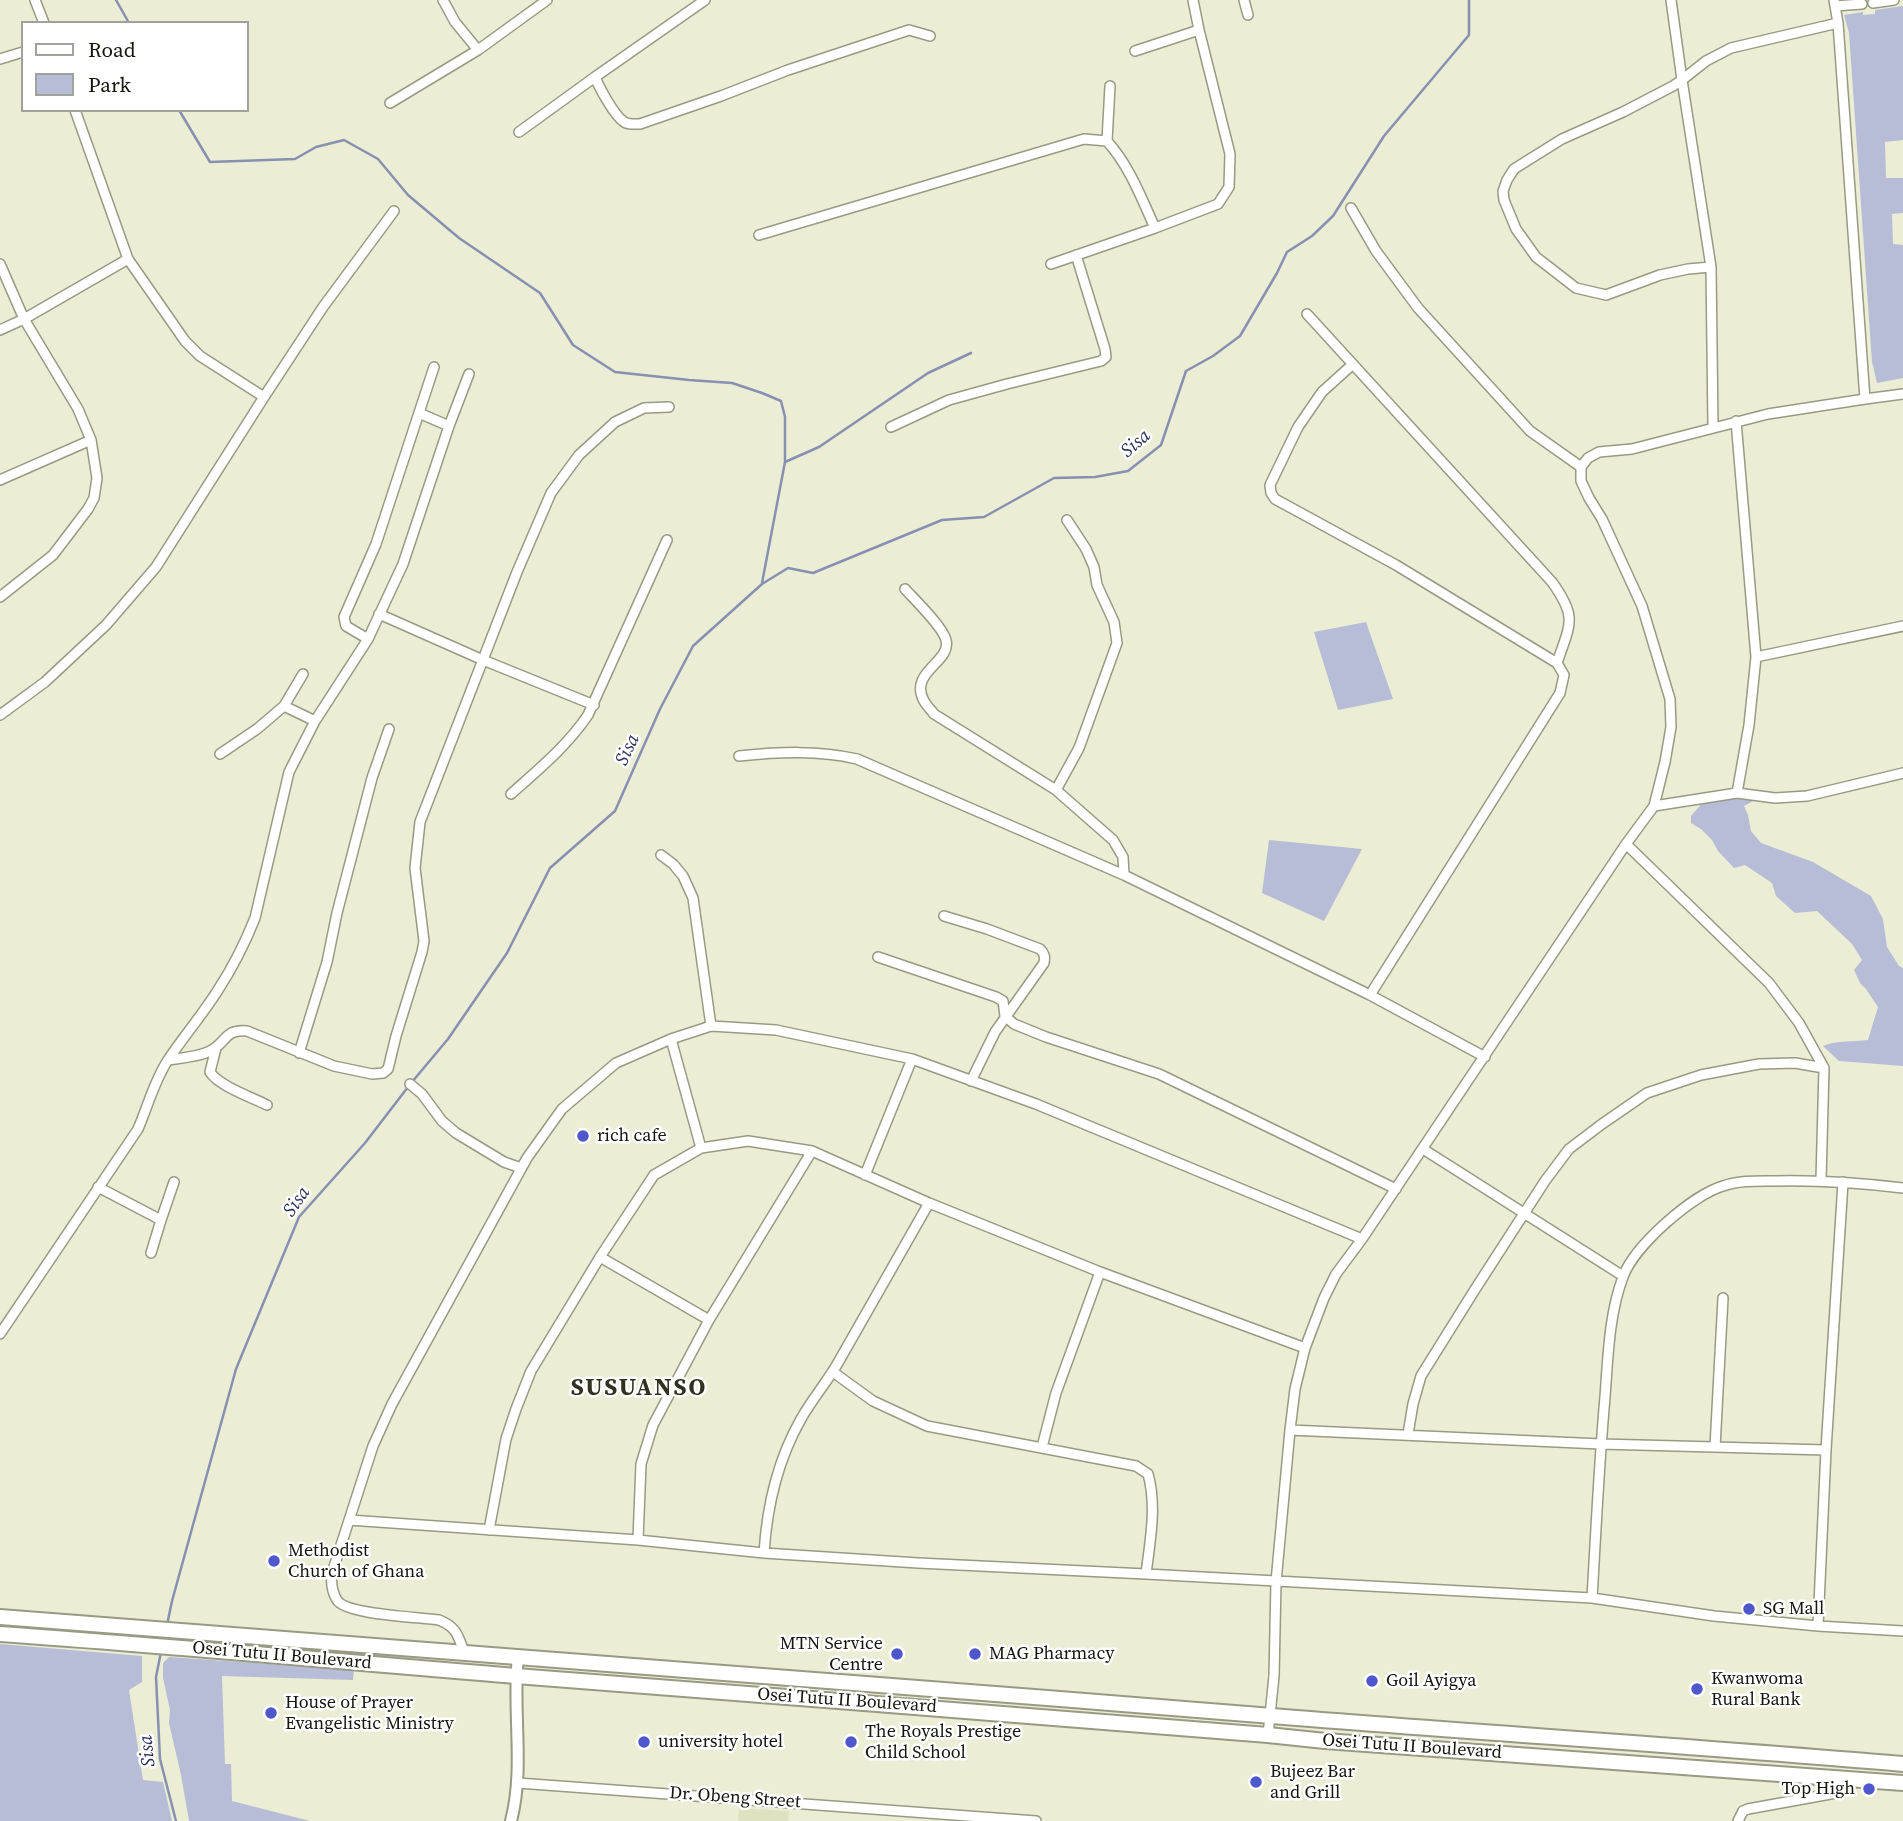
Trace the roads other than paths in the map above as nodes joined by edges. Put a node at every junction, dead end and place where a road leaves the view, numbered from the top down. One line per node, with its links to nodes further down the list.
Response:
1 (36, 0): 13 (street)
2 (443, 0): 17 (street)
3 (547, 0): 17 (street)
4 (705, 0): 21 (street)
5 (1193, 0): 15 (street)
6 (1244, 0): 12 (street)
7 (1671, 0): 22 (street)
8 (1894, 0): 10 (street)
9 (1835, 3): 11 (street); 14 (street)
10 (1873, 3)
11 (1862, 4)
12 (1248, 15)
13 (43, 21)
14 (1838, 23): 22 (street); 45 (street)
15 (1199, 30): 18 (street); 30 (street)
16 (930, 36): 21 (street)
17 (478, 50): 24 (street)
18 (1135, 51)
19 (21, 53): 20 (street)
20 (0, 59)
21 (595, 77): 26 (street)
22 (1682, 79): 36 (street); 36 (street)
23 (1110, 86): 27 (street)
24 (390, 103)
25 (76, 112): 33 (street)
26 (519, 132)
27 (1107, 141): 30 (street); 31 (street)
28 (1351, 208): 53 (street)
29 (394, 211): 44 (street)
30 (1155, 228): 32 (street)
31 (759, 234)
32 (1076, 255): 35 (street); 50 (street)
33 (128, 259): 38 (street); 44 (street)
34 (0, 264): 38 (street)
35 (1051, 264)
36 (1711, 267): 51 (street)
37 (1307, 313): 40 (street)
38 (24, 319): 39 (street); 52 (street)
39 (0, 330)
40 (1353, 364): 64 (street); 64 (street)
41 (434, 368): 47 (street)
42 (469, 374): 49 (street)
43 (1903, 394): 45 (street)
44 (264, 397): 68 (street)
45 (1865, 398): 48 (street)
46 (669, 407): 63 (street)
47 (419, 413): 49 (street); 61 (street)
48 (1736, 421): 51 (street); 62 (street)
49 (449, 426): 59 (street)
50 (891, 427)
51 (1713, 427): 53 (street)
52 (91, 440): 54 (street); 58 (street)
53 (1581, 467): 77 (street)
54 (0, 480)
55 (1067, 520): 74 (street)
56 (667, 540): 66 (street)
57 (905, 589): 74 (street)
58 (0, 597)
59 (379, 614): 61 (street); 63 (street)
60 (1903, 626): 62 (street)
61 (368, 639): 69 (street)
62 (1756, 657): 75 (street)
63 (483, 660): 66 (street); 88 (street)
64 (1557, 663): 83 (street)
65 (303, 674): 67 (street)
66 (594, 705): 76 (street)
67 (284, 706): 69 (street); 71 (street)
68 (0, 715)
69 (315, 721): 91 (street)
70 (389, 729): 88 (street)
71 (220, 754)
72 (739, 756): 80 (street)
73 (1903, 773): 75 (street)
74 (1056, 790): 80 (street)
75 (1737, 793): 77 (street)
76 (511, 794)
77 (1654, 806): 78 (street)
78 (1626, 844): 89 (street); 92 (street)
79 (662, 855): 85 (street)
80 (1124, 875): 83 (street)
81 (944, 916): 84 (street)
82 (878, 957): 84 (street)
83 (1370, 995): 89 (street)
84 (1005, 1016): 93 (street); 106 (street)
85 (711, 1026): 86 (street); 90 (street)
86 (671, 1039): 96 (street); 99 (street)
87 (216, 1048): 88 (street); 91 (street); 95 (street)
88 (299, 1053)
89 (1485, 1056): 97 (street)
90 (912, 1059): 93 (street); 100 (street)
91 (168, 1060): 104 (street)
92 (1824, 1068): 101 (street); 108 (street)
93 (971, 1081): 110 (street)
94 (410, 1084): 99 (street)
95 (267, 1105)
96 (701, 1147): 98 (street); 112 (street)
97 (1423, 1149): 106 (street); 108 (street)
98 (812, 1151): 100 (street); 116 (street)
99 (522, 1168): 126 (street)
100 (865, 1175): 107 (street)
101 (1821, 1180): 103 (street); 114 (street)
102 (174, 1182): 109 (street)
103 (1843, 1182): 105 (street); 125 (street)
104 (98, 1187): 109 (street); 117 (street)
105 (1903, 1188)
106 (1395, 1189): 110 (street)
107 (929, 1203): 113 (street); 119 (street)
108 (1525, 1214): 114 (street); 121 (street)
109 (161, 1220): 111 (street)
110 (1362, 1240): 118 (street)
111 (151, 1253)
112 (600, 1257): 116 (street); 127 (street)
113 (1100, 1272): 118 (street); 123 (street)
114 (1623, 1276): 122 (street)
115 (1723, 1298): 124 (street)
116 (709, 1321): 128 (street)
117 (0, 1334)
118 (1305, 1348): 120 (street)
119 (833, 1372): 123 (street); 129 (street)
120 (1290, 1430): 121 (street); 131 (street)
121 (1408, 1434): 122 (street)
122 (1601, 1444): 124 (street); 132 (street)
123 (1042, 1447): 130 (street)
124 (1716, 1447): 125 (street)
125 (1826, 1450): 134 (street)
126 (349, 1520): 127 (street); 137 (street)
127 (489, 1530): 128 (street)
128 (638, 1540): 129 (street)
129 (764, 1553): 130 (street)
130 (1146, 1574): 131 (street)
131 (1276, 1581): 132 (street); 140 (street)
132 (1592, 1598): 134 (street)
133 (0, 1617): 137 (highway, Osei Tutu II Boulevard)
134 (1818, 1626): 135 (street)
135 (1903, 1631)
136 (0, 1634): 139 (highway, Osei Tutu II Boulevard)
137 (464, 1652): 138 (highway, Osei Tutu II Boulevard)
138 (518, 1656): 139 (street); 140 (highway, Osei Tutu II Boulevard)
139 (516, 1676): 141 (highway, Osei Tutu II Boulevard); 144 (street)
140 (1270, 1716): 141 (street); 142 (highway, Osei Tutu II Boulevard)
141 (1268, 1735): 143 (highway, Osei Tutu II Boulevard)
142 (1903, 1764)
143 (1852, 1779): 145 (highway, Osei Tutu II Boulevard); 150 (street)
144 (518, 1783): 146 (street, Dr. Obeng Street); 147 (street)
145 (1903, 1783)
146 (869, 1808): 148 (street); 149 (street, Dr. Obeng Street)
147 (511, 1821)
148 (868, 1821)
149 (1036, 1821)
150 (1738, 1821)

